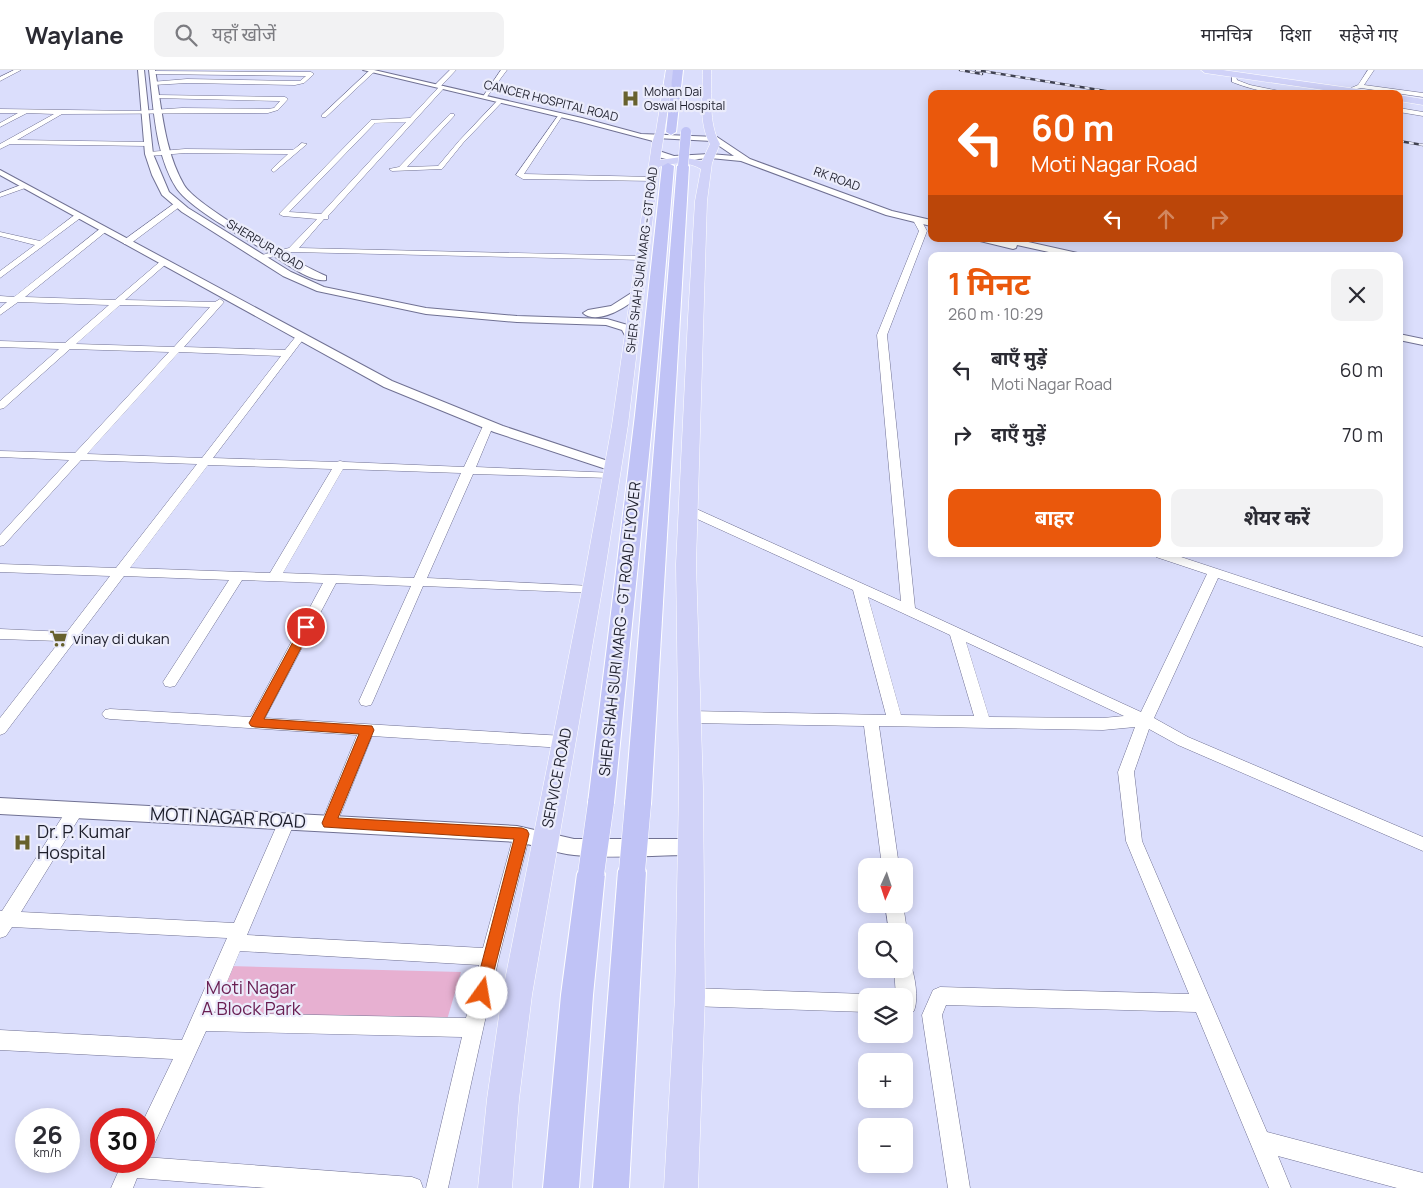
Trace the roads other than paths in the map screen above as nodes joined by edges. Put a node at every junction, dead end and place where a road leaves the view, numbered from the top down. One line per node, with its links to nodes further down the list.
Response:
1 (18, 70): 14 (street)
2 (141, 70): 33 (street, SHERPUR ROAD)
3 (453, 70): 16 (street)
4 (504, 70): 22 (street)
5 (670, 70): 46 (main road)
6 (678, 70): 53 (highway, SHER SHAH SURI MARG - GT ROAD FLYOVER)
7 (707, 70): 42 (main road)
8 (1205, 70): 18 (main road)
9 (1371, 70): 18 (street)
10 (369, 71): 16 (street, CANCER HOSPITAL ROAD); 37 (street)
11 (1194, 71): 15 (main road)
12 (313, 72): 13 (street); 13 (street)
13 (152, 75): 21 (street, SHERPUR ROAD)
14 (2, 77)
15 (1234, 77): 17 (street); 18 (main road)
16 (440, 86): 22 (street, CANCER HOSPITAL ROAD); 38 (street)
17 (1267, 90)
18 (1353, 90)
19 (1403, 94): 20 (street)
20 (1423, 95)
21 (157, 97): 23 (street); 30 (street, SHERPUR ROAD)
22 (484, 97): 24 (street, CANCER HOSPITAL ROAD)
23 (222, 98): 27 (street); 27 (street)
24 (500, 100): 36 (street, CANCER HOSPITAL ROAD); 55 (street)
25 (1403, 101): 26 (main road)
26 (1423, 104)
27 (206, 110): 30 (street)
28 (0, 111): 29 (street)
29 (25, 111): 32 (street); 39 (street)
30 (158, 111): 33 (street); 41 (street, SHERPUR ROAD)
31 (1403, 111): 34 (street)
32 (62, 112): 33 (street); 43 (street)
33 (145, 113): 44 (street, SHERPUR ROAD)
34 (1423, 114)
35 (452, 115): 55 (street)
36 (560, 115): 46 (street, CANCER HOSPITAL ROAD); 58 (street)
37 (324, 116)
38 (411, 120): 64 (street); 64 (street)
39 (0, 125)
40 (686, 128): 168 (highway, SHER SHAH SURI MARG - GT ROAD FLYOVER, bridge)
41 (162, 138): 44 (street); 49 (street, SHERPUR ROAD)
42 (714, 139): 46 (street); 51 (street); 52 (main road)
43 (9, 142): 44 (street); 47 (street)
44 (148, 142): 50 (street, SHERPUR ROAD)
45 (304, 144): 48 (street)
46 (657, 144): 52 (street, SHER SHAH SURI MARG - GT ROAD); 53 (main road, SHER SHAH SURI MARG - GT ROAD)
47 (0, 147)
48 (295, 152): 49 (street); 56 (street)
49 (165, 153): 50 (street); 61 (street, SHERPUR ROAD)
50 (149, 154): 62 (street, SHERPUR ROAD)
51 (747, 161): 52 (street, SHER SHAH SURI MARG - GT ROAD); 65 (street, RK ROAD)
52 (707, 162): 53 (main road); 110 (main road)
53 (661, 166): 58 (main road, SHER SHAH SURI MARG - GT ROAD); 167 (highway, SHER SHAH SURI MARG - GT ROAD FLYOVER, bridge)
54 (392, 169): 55 (street)
55 (400, 169)
56 (274, 170)
57 (0, 172): 59 (street)
58 (652, 179): 81 (main road, SHER SHAH SURI MARG - GT ROAD)
59 (24, 187): 60 (street); 63 (street)
60 (1, 194)
61 (201, 206): 62 (street); 79 (street, SHERPUR ROAD)
62 (181, 207): 71 (street); 80 (street, SHERPUR ROAD)
63 (79, 216): 68 (street); 75 (street)
64 (324, 216): 76 (street)
65 (917, 220): 66 (street, RK ROAD); 67 (street, RK ROAD); 122 (street)
66 (928, 222)
67 (928, 225)
68 (104, 230): 71 (street); 86 (street)
69 (0, 234): 70 (street)
70 (16, 238): 74 (street); 75 (street)
71 (127, 242): 82 (street)
72 (995, 242): 77 (street)
73 (1016, 242): 78 (street)
74 (0, 244)
75 (41, 244): 83 (street)
76 (292, 250): 79 (street); 81 (street)
77 (1039, 252)
78 (1061, 252)
79 (277, 254): 80 (street); 90 (street, SHERPUR ROAD)
80 (262, 258): 90 (street, SHERPUR ROAD)
81 (642, 258): 84 (main road, SHER SHAH SURI MARG - GT ROAD)
82 (163, 262): 87 (street); 88 (street)
83 (0, 275)
84 (636, 293): 90 (street); 94 (main road, SHER SHAH SURI MARG - GT ROAD)
85 (0, 299): 86 (street)
86 (16, 299): 88 (street); 89 (street)
87 (221, 301): 88 (street); 93 (street); 99 (street)
88 (118, 302): 98 (street)
89 (0, 312)
90 (519, 315): 94 (street)
91 (1403, 331): 92 (street)
92 (1423, 336)
93 (300, 337): 100 (street); 103 (street)
94 (631, 337): 101 (main road, SHER SHAH SURI MARG - GT ROAD)
95 (1403, 338): 96 (street)
96 (1423, 342)
97 (0, 344): 98 (street)
98 (68, 347): 99 (street); 102 (street)
99 (178, 349): 100 (street); 105 (street)
100 (288, 353): 106 (street)
101 (628, 369): 109 (main road, SERVICE ROAD)
102 (0, 406)
103 (488, 426): 108 (street); 109 (street)
104 (0, 454): 105 (street)
105 (79, 457): 106 (street); 111 (street)
106 (206, 461): 107 (street); 114 (street)
107 (340, 464): 108 (street); 117 (street)
108 (467, 469): 109 (street); 119 (street)
109 (612, 471): 121 (main road, SERVICE ROAD)
110 (688, 510): 120 (street); 130 (main road)
111 (0, 542)
112 (1169, 557): 115 (street)
113 (0, 568): 114 (street)
114 (122, 572): 116 (street); 125 (street)
115 (1214, 572): 126 (street); 132 (street)
116 (238, 576): 117 (street); 127 (street)
117 (274, 577): 118 (street)
118 (332, 579): 119 (street); 135 (street)
119 (418, 582): 121 (street); 128 (street)
120 (859, 588): 122 (street); 133 (street)
121 (592, 590): 138 (main road, SERVICE ROAD)
122 (909, 610): 123 (street)
123 (956, 632): 132 (street); 134 (street)
124 (0, 634): 125 (street)
125 (71, 637): 136 (street)
126 (1423, 642)
127 (170, 682)
128 (366, 701)
129 (110, 714): 135 (street)
130 (689, 717): 131 (street); 146 (main road)
131 (871, 720): 133 (street); 147 (street)
132 (1145, 720): 134 (street); 145 (street); 152 (street)
133 (895, 721): 134 (street)
134 (983, 722)
135 (255, 723): 137 (street)
136 (0, 729)
137 (367, 730): 138 (street); 142 (street)
138 (564, 742): 144 (main road, SERVICE ROAD)
139 (0, 806): 140 (street, MOTI NAGAR ROAD)
140 (76, 810): 141 (street, MOTI NAGAR ROAD); 148 (street)
141 (287, 821): 142 (street, MOTI NAGAR ROAD); 149 (street)
142 (329, 823): 143 (street, MOTI NAGAR ROAD)
143 (522, 834): 144 (street, MOTI NAGAR ROAD); 150 (street)
144 (545, 842): 146 (street, MOTI NAGAR ROAD); 166 (main road, SERVICE ROAD)
145 (1423, 844)
146 (691, 847): 151 (main road)
147 (889, 858)
148 (2, 923): 149 (street)
149 (238, 937): 150 (street); 154 (street)
150 (490, 957): 155 (street)
151 (690, 997): 153 (street); 169 (main road)
152 (1202, 1003): 159 (street); 170 (street)
153 (858, 1004)
154 (201, 1022): 155 (street); 157 (street)
155 (473, 1028): 165 (street)
156 (0, 1040): 157 (street)
157 (188, 1050): 158 (street)
158 (155, 1118)
159 (1260, 1141): 162 (street); 171 (street)
160 (155, 1166): 164 (street)
161 (128, 1173): 163 (street)
162 (1423, 1184)
163 (122, 1188)
164 (412, 1188)
165 (437, 1188)
166 (495, 1188)
167 (561, 1188)
168 (612, 1188)
169 (682, 1188)
170 (959, 1188)
171 (1280, 1188)

